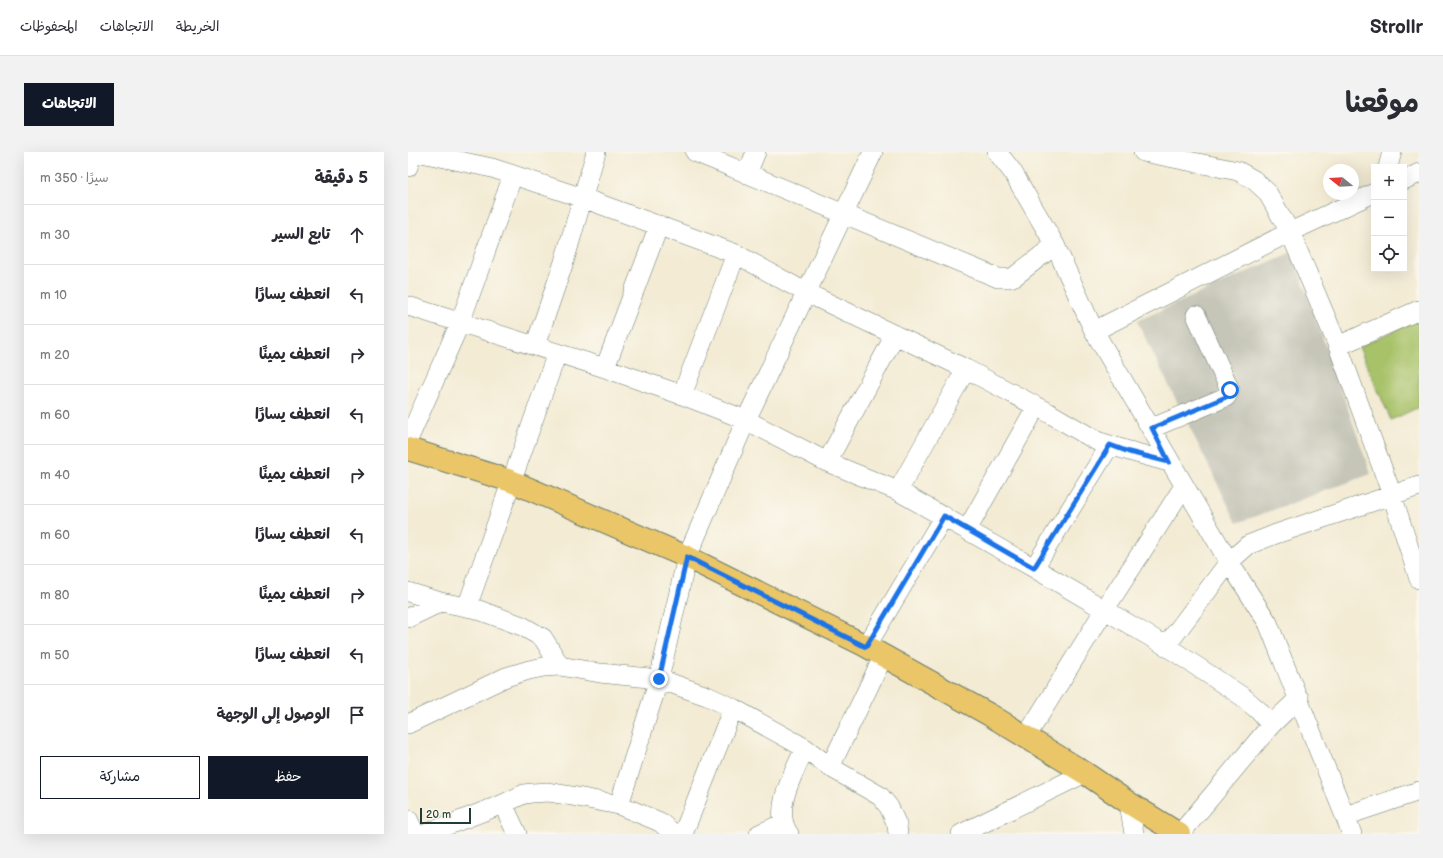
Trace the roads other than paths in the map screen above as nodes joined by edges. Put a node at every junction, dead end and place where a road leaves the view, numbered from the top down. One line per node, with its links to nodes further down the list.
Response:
1 (413, 152): 12 (street)
2 (417, 152): 10 (street)
3 (596, 152): 18 (street)
4 (695, 152): 14 (street)
5 (756, 152): 14 (street)
6 (873, 152): 19 (street)
7 (997, 152): 22 (street)
8 (1143, 152): 21 (street)
9 (1392, 152): 11 (street)
10 (494, 160): 15 (street)
11 (1389, 164)
12 (408, 167)
13 (1419, 173): 16 (street)
14 (747, 174): 19 (street)
15 (513, 175): 18 (street); 28 (street)
16 (1407, 179)
17 (1371, 194): 21 (street)
18 (583, 198): 20 (street); 31 (street)
19 (843, 215): 22 (street); 24 (street)
20 (660, 225): 23 (street); 34 (street)
21 (1290, 232): 29 (street); 32 (street)
22 (1055, 245): 29 (street)
23 (736, 254): 24 (street); 36 (street)
24 (805, 292): 30 (street); 38 (street)
25 (408, 306): 28 (street)
26 (1419, 310): 32 (street)
27 (1196, 315): 39 (street)
28 (460, 323): 31 (street); 40 (street)
29 (1094, 330): 39 (street)
30 (895, 335): 35 (street); 43 (street)
31 (535, 346): 33 (street)
32 (1338, 346): 49 (street)
33 (557, 353): 34 (street); 45 (street)
34 (605, 368): 36 (street)
35 (966, 369): 37 (street); 48 (street)
36 (682, 395): 38 (street)
37 (1036, 407): 41 (street); 51 (street)
38 (746, 420): 43 (street); 52 (street)
39 (1152, 428): 44 (street)
40 (408, 440)
41 (1110, 445): 44 (street); 54 (street)
42 (408, 449): 45 (main road)
43 (827, 462): 48 (street)
44 (1169, 462): 46 (street)
45 (511, 481): 52 (main road); 58 (street)
46 (1184, 486): 53 (street); 59 (street)
47 (1419, 486): 49 (street)
48 (898, 491): 50 (street)
49 (1392, 495): 53 (street); 55 (street)
50 (944, 516): 51 (street); 62 (street)
51 (967, 530): 54 (street)
52 (687, 557): 62 (main road); 64 (street)
53 (1229, 562): 61 (street); 65 (street)
54 (1034, 568): 59 (street)
55 (1418, 575)
56 (408, 592): 57 (street)
57 (441, 602): 58 (street); 60 (street)
58 (467, 608): 63 (street)
59 (1105, 610): 61 (street); 69 (street)
60 (408, 618)
61 (1166, 646): 68 (street)
62 (875, 652): 69 (main road); 71 (street)
63 (560, 666): 64 (street); 67 (street)
64 (659, 679): 66 (street); 76 (street)
65 (1299, 698): 68 (street); 77 (street)
66 (733, 708): 70 (street); 84 (street)
67 (408, 724)
68 (1271, 725): 89 (street)
69 (1026, 737): 72 (main road)
70 (805, 748): 71 (street); 79 (street)
71 (830, 767): 86 (street)
72 (1086, 773): 74 (main road); 87 (street)
73 (1419, 791): 77 (street)
74 (1129, 803): 88 (street); 89 (main road)
75 (503, 804): 76 (street); 81 (street); 82 (street)
76 (619, 805): 83 (street)
77 (1345, 816): 90 (street)
78 (408, 819): 80 (street)
79 (787, 829): 85 (street)
80 (415, 834)
81 (425, 834)
82 (517, 834)
83 (674, 834)
84 (683, 834)
85 (759, 834)
86 (898, 834)
87 (961, 834)
88 (1134, 834)
89 (1179, 834)
90 (1352, 834)

